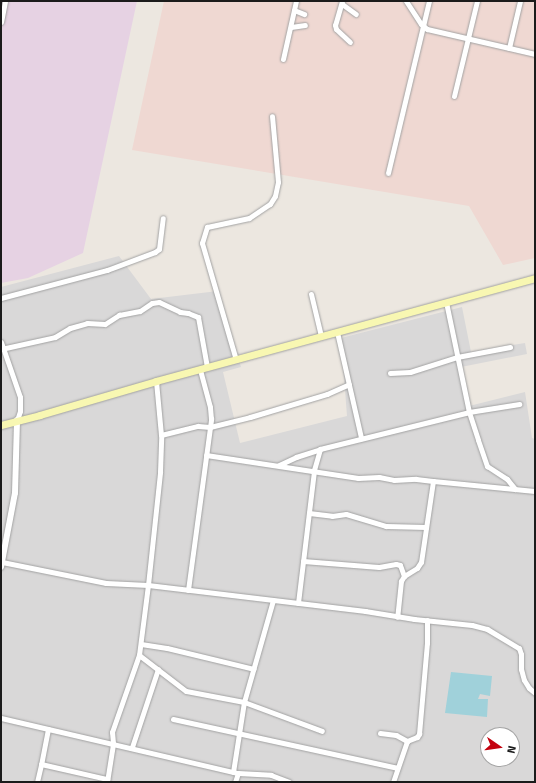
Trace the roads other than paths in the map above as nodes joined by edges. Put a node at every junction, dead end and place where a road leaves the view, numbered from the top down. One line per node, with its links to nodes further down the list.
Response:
1 (5, 1): 11 (street)
2 (296, 1): 8 (street)
3 (406, 1): 13 (street)
4 (429, 1): 13 (street)
5 (477, 1): 15 (street)
6 (520, 1): 17 (street)
7 (342, 2): 10 (street); 16 (street)
8 (294, 10): 9 (street); 14 (street)
9 (304, 14)
10 (356, 14)
11 (1, 22)
12 (305, 25): 14 (street)
13 (423, 26): 15 (street); 22 (street)
14 (291, 27): 19 (street)
15 (468, 38): 17 (street); 20 (street)
16 (350, 42)
17 (509, 48): 18 (street)
18 (535, 54)
19 (282, 59)
20 (454, 96)
21 (272, 116): 34 (street)
22 (388, 174)
23 (163, 218): 26 (street)
24 (535, 278): 27 (main road)
25 (311, 294): 29 (street)
26 (1, 298)
27 (446, 302): 28 (main road); 33 (street)
28 (337, 332): 29 (main road); 38 (street)
29 (321, 336): 34 (main road)
30 (1, 342): 32 (street)
31 (510, 347): 33 (street)
32 (2, 349): 35 (street); 41 (street)
33 (457, 357): 36 (street); 40 (street)
34 (236, 360): 35 (main road)
35 (204, 368): 37 (main road); 43 (street)
36 (390, 373)
37 (156, 381): 41 (main road); 44 (street)
38 (348, 384): 43 (street); 45 (street)
39 (519, 404): 40 (street)
40 (469, 412): 45 (street); 51 (street)
41 (17, 420): 42 (main road); 56 (street)
42 (1, 425)
43 (210, 427): 44 (street); 47 (street)
44 (161, 435): 58 (street)
45 (360, 438): 46 (street)
46 (320, 449): 48 (street); 49 (street)
47 (206, 455): 48 (street); 59 (street)
48 (279, 465): 49 (street)
49 (314, 470): 50 (street); 53 (street)
50 (433, 481): 51 (street); 54 (street)
51 (515, 489): 52 (street)
52 (535, 491)
53 (309, 512): 54 (street); 55 (street)
54 (426, 527): 57 (street)
55 (303, 561): 57 (street); 61 (street)
56 (2, 564): 58 (street)
57 (404, 576): 62 (street)
58 (148, 585): 59 (street); 64 (street)
59 (188, 590): 60 (street)
60 (273, 600): 61 (street); 67 (street)
61 (298, 603): 62 (street)
62 (397, 617): 63 (street)
63 (427, 620): 68 (street); 76 (street)
64 (141, 644): 65 (street); 67 (street)
65 (139, 655): 66 (street); 77 (street)
66 (158, 669): 69 (street); 78 (street)
67 (254, 669): 69 (street)
68 (535, 693)
69 (244, 702): 73 (street); 75 (street)
70 (1, 718): 72 (street)
71 (174, 720): 75 (street)
72 (48, 729): 77 (street); 79 (street)
73 (322, 731)
74 (380, 733): 76 (street)
75 (238, 734): 80 (street); 81 (street)
76 (407, 740): 80 (street)
77 (113, 743): 78 (street); 82 (street)
78 (132, 747): 81 (street)
79 (41, 764): 82 (street); 83 (street)
80 (397, 768): 86 (street)
81 (235, 772): 84 (street); 85 (street)
82 (107, 781)
83 (37, 782)
84 (235, 782)
85 (289, 782)
86 (393, 782)

